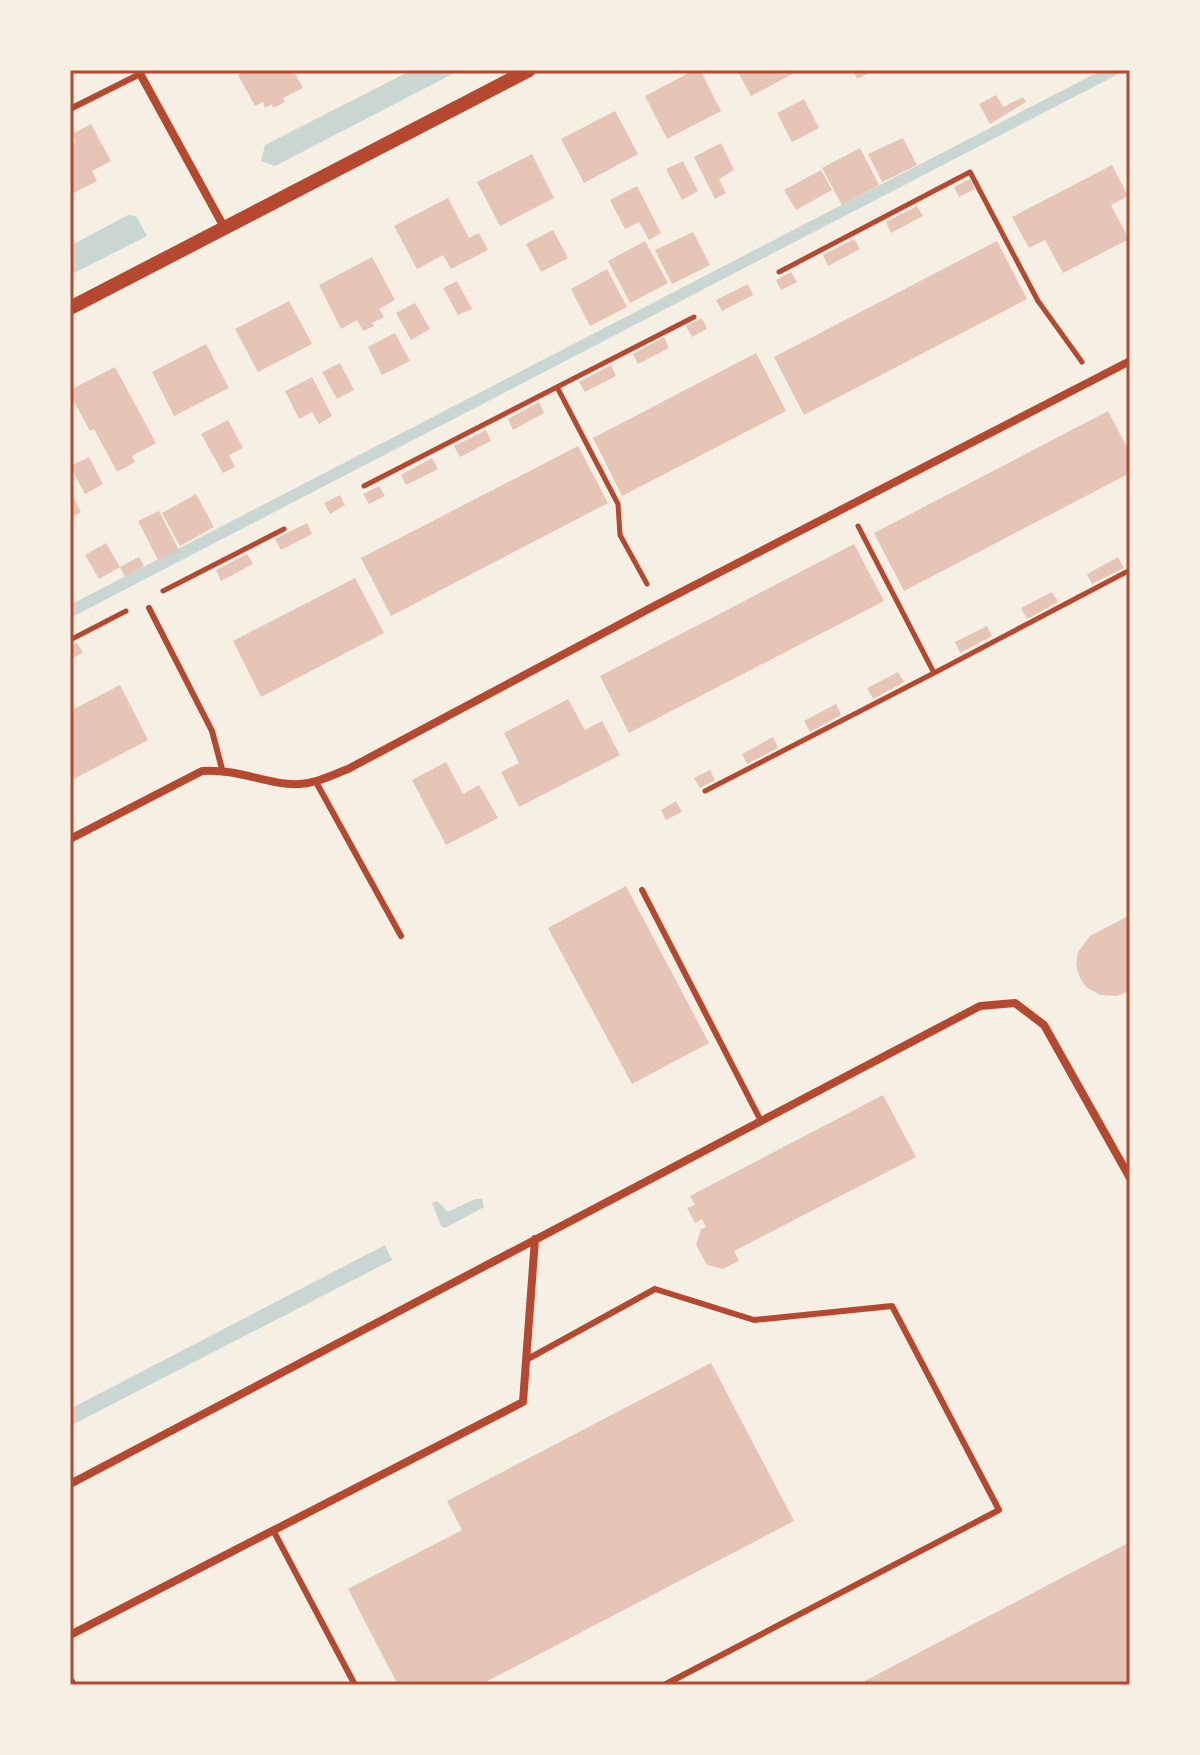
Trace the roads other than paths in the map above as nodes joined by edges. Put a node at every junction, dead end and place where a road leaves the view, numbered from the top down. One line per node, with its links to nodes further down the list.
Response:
1 (529, 70): 4 (street)
2 (139, 72): 3 (lane); 4 (street)
3 (70, 109)
4 (224, 227): 5 (street)
5 (70, 308)
6 (1130, 361): 9 (street)
7 (149, 608): 8 (lane)
8 (222, 769): 9 (street); 10 (street)
9 (316, 782): 12 (lane)
10 (70, 839)
11 (642, 890): 13 (lane)
12 (401, 936)
13 (761, 1121): 14 (street); 15 (street)
14 (1129, 1175)
15 (535, 1239): 16 (street); 17 (street)
16 (526, 1360): 18 (street); 23 (lane)
17 (70, 1484)
18 (273, 1530): 19 (street); 22 (lane)
19 (70, 1635)
20 (70, 1678): 21 (lane)
21 (74, 1685)
22 (355, 1685)
23 (664, 1685)

